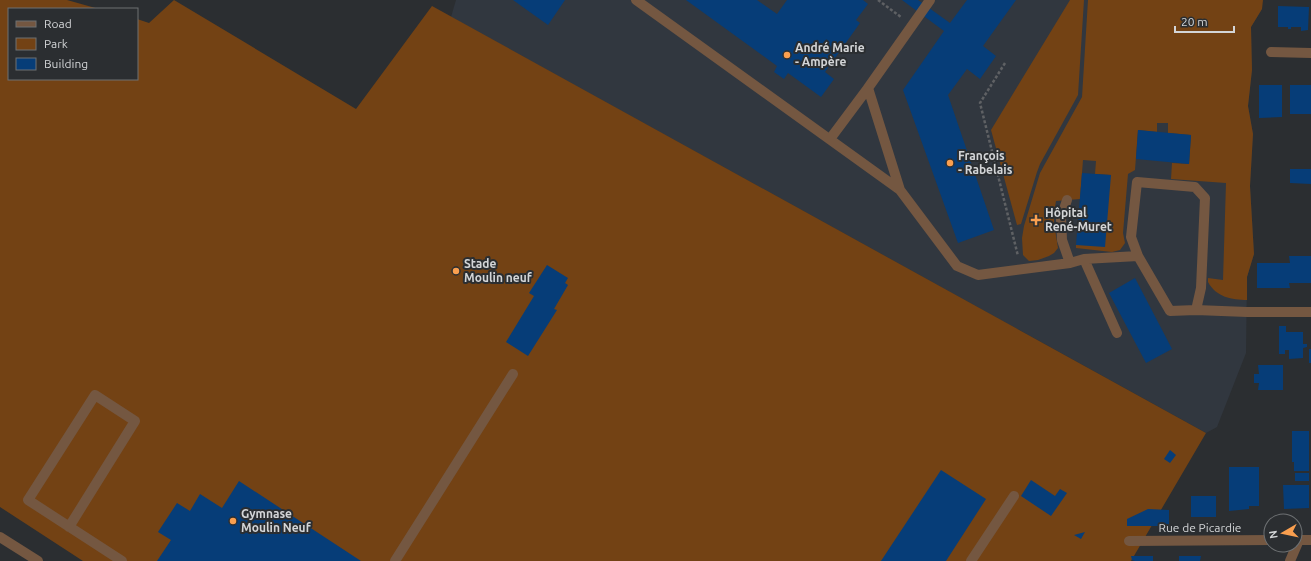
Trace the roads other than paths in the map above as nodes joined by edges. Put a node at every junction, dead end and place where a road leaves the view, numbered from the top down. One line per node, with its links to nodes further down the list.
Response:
1 (636, 0): 6 (street)
2 (930, 0): 5 (street)
3 (1271, 52): 4 (street)
4 (1311, 53)
5 (868, 88): 6 (street); 7 (street)
6 (830, 140): 7 (street)
7 (900, 190): 11 (street)
8 (1067, 200): 11 (street)
9 (1138, 256): 10 (street); 12 (street); 12 (street)
10 (1084, 259): 11 (street); 14 (street)
11 (1070, 263)
12 (1196, 310): 13 (street)
13 (1311, 312)
14 (1117, 333)
15 (513, 374): 23 (street)
16 (1014, 496): 24 (street)
17 (69, 527): 17 (street); 22 (street)
18 (0, 536): 21 (street)
19 (1263, 540): 20 (street, Rue de Picardie)
20 (1128, 541)
21 (38, 561)
22 (122, 561)
23 (395, 561)
24 (971, 561)

